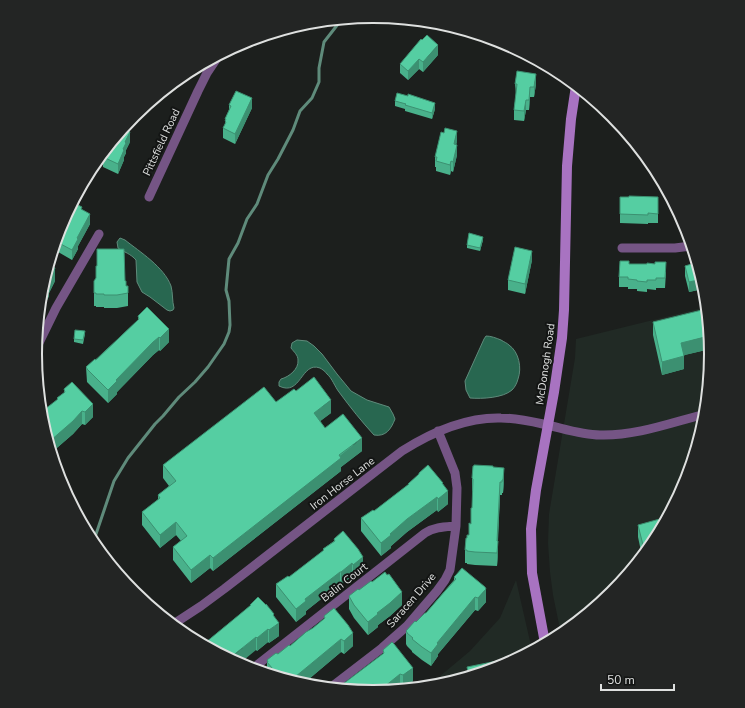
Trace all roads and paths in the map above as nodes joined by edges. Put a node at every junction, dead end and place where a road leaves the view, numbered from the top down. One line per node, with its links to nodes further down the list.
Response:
1 (214, 64): 3 (street, Pittsfield Road)
2 (575, 92): 9 (main road, McDonogh Road)
3 (149, 197)
4 (99, 234): 7 (street)
5 (686, 247): 6 (street)
6 (622, 248)
7 (42, 337)
8 (698, 416): 9 (street, Iron Horse Lane)
9 (548, 425): 10 (street, Iron Horse Lane); 13 (main road, McDonogh Road)
10 (438, 431): 11 (street, Saracen Drive); 12 (street, Iron Horse Lane)
11 (456, 526): 14 (street, Balin Court); 15 (street, Saracen Drive)
12 (178, 621)
13 (544, 637)
14 (258, 664)
15 (337, 683)

